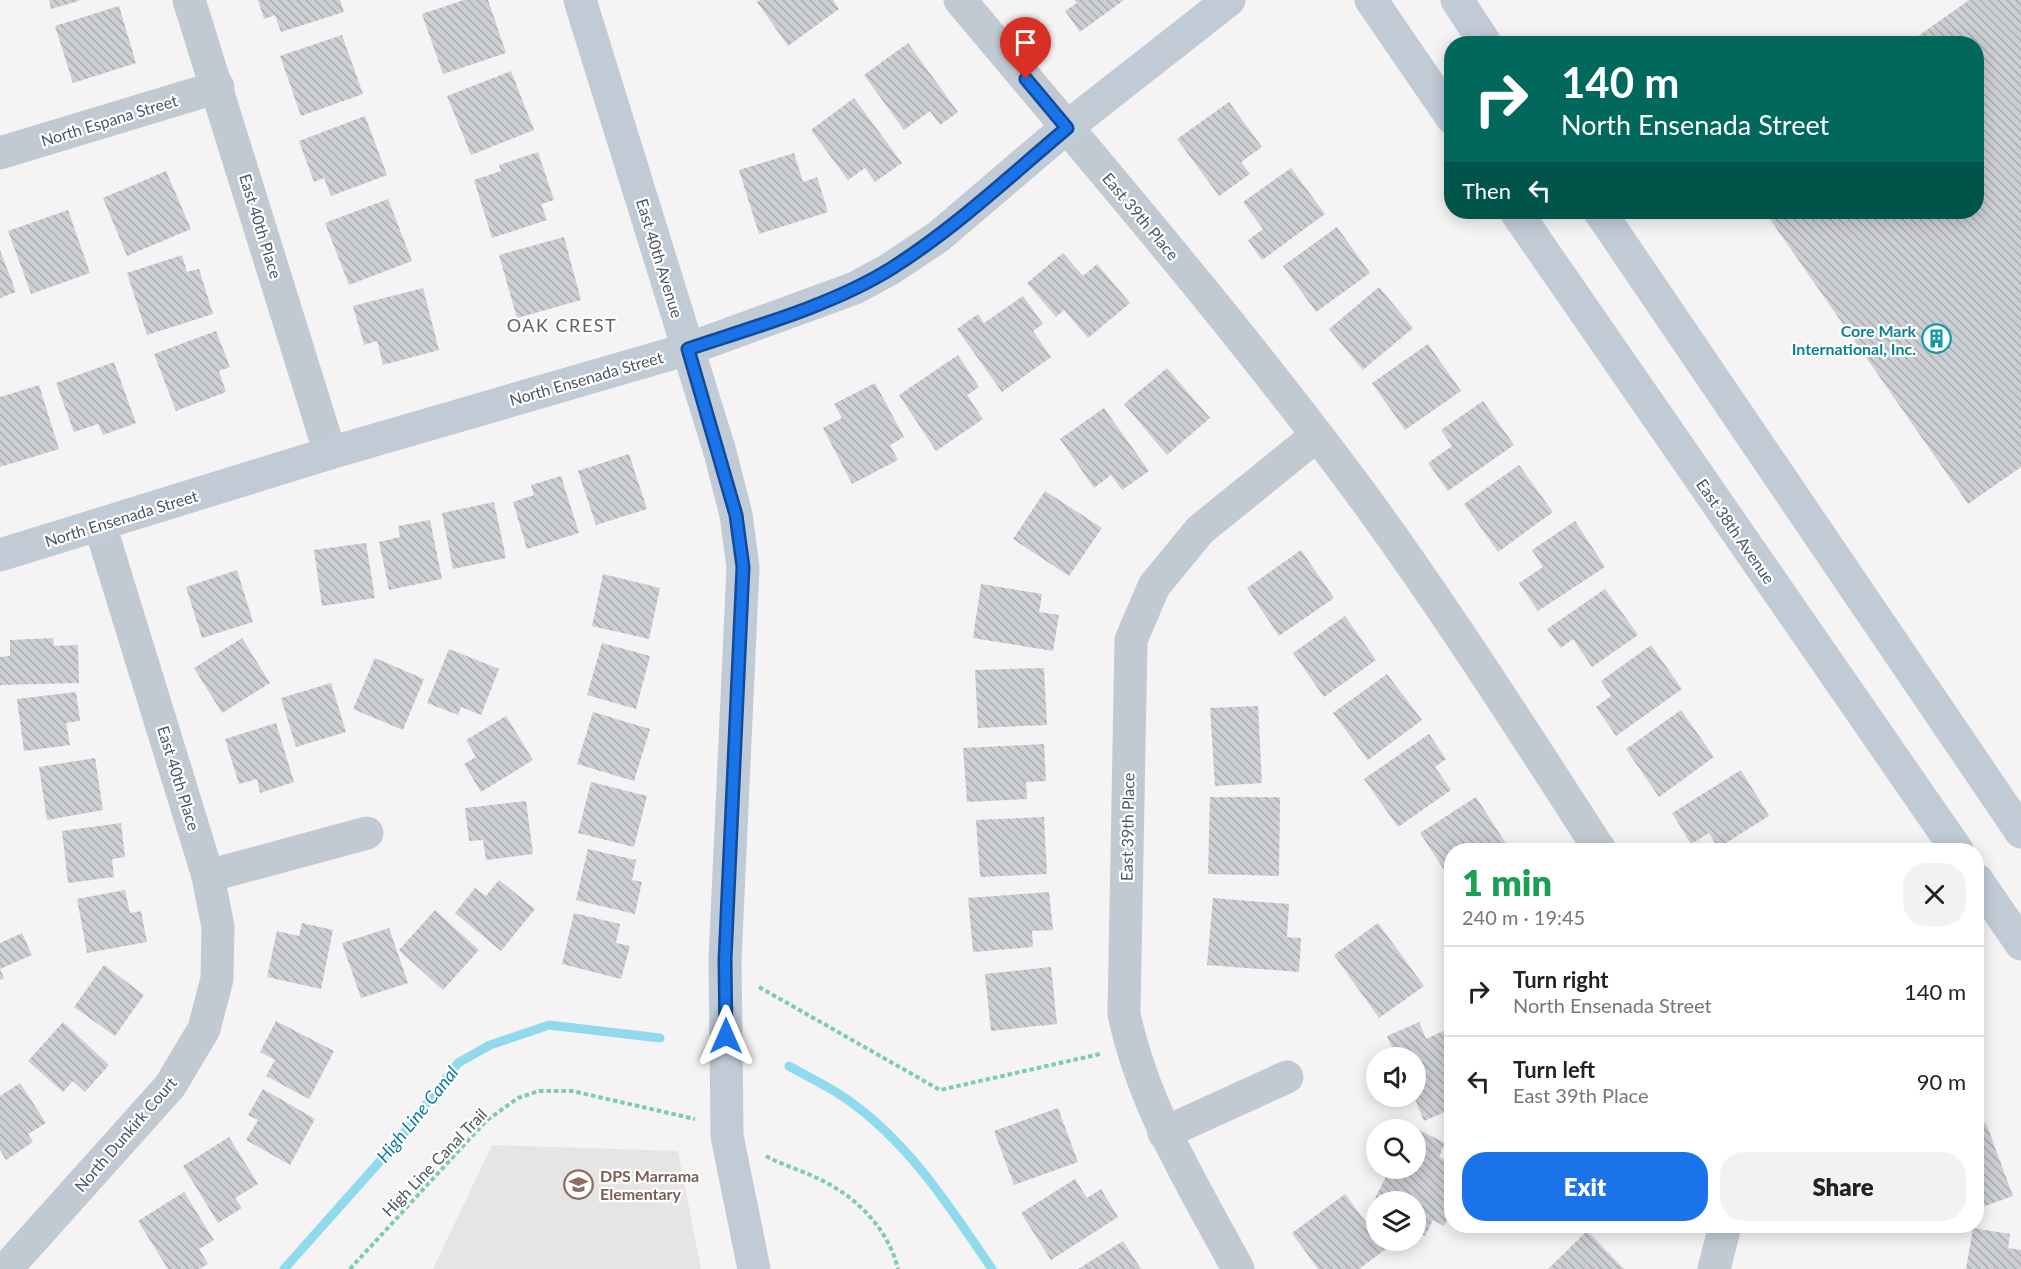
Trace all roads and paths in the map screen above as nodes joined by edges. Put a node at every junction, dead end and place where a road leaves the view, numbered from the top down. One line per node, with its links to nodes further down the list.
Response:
1 (189, 0): 8 (street, East 40th Place)
2 (580, 0): 14 (street, East 40th Avenue)
3 (960, 0): 10 (street, East 39th Place)
4 (1229, 0): 10 (street, North Ensenada Street)
5 (1371, 0): 9 (street)
6 (1456, 0): 7 (street)
7 (1481, 36)
8 (218, 87): 11 (street, North Espana Street); 16 (street, East 40th Place)
9 (1444, 106)
10 (1067, 128): 14 (street, North Ensenada Street); 15 (street, East 39th Place)
11 (0, 153)
12 (1521, 219): 22 (street, East 38th Avenue)
13 (1605, 219): 19 (street)
14 (688, 349): 16 (street, North Ensenada Street); 35 (street, East 40th Avenue)
15 (1316, 436): 21 (street, East 39th Place); 30 (street, East 39th Place)
16 (330, 453): 17 (street, North Ensenada Street)
17 (100, 525): 18 (street, North Ensenada Street); 23 (street, East 40th Place)
18 (0, 555)
19 (2021, 832)
20 (367, 833): 23 (street)
21 (1596, 843)
22 (1952, 843)
23 (208, 876): 33 (street, North Dunkirk Court)
24 (1984, 890): 25 (street)
25 (2021, 944)
26 (759, 987): 27 (path)
27 (1104, 1053)
28 (1287, 1077): 30 (street)
29 (690, 1116): 34 (path, High Line Canal Trail)
30 (1164, 1133): 37 (street, East 39th Place)
31 (772, 1159): 36 (path)
32 (1723, 1233): 38 (street)
33 (6, 1269)
34 (351, 1269)
35 (754, 1269)
36 (898, 1269)
37 (1238, 1269)
38 (1714, 1269)

